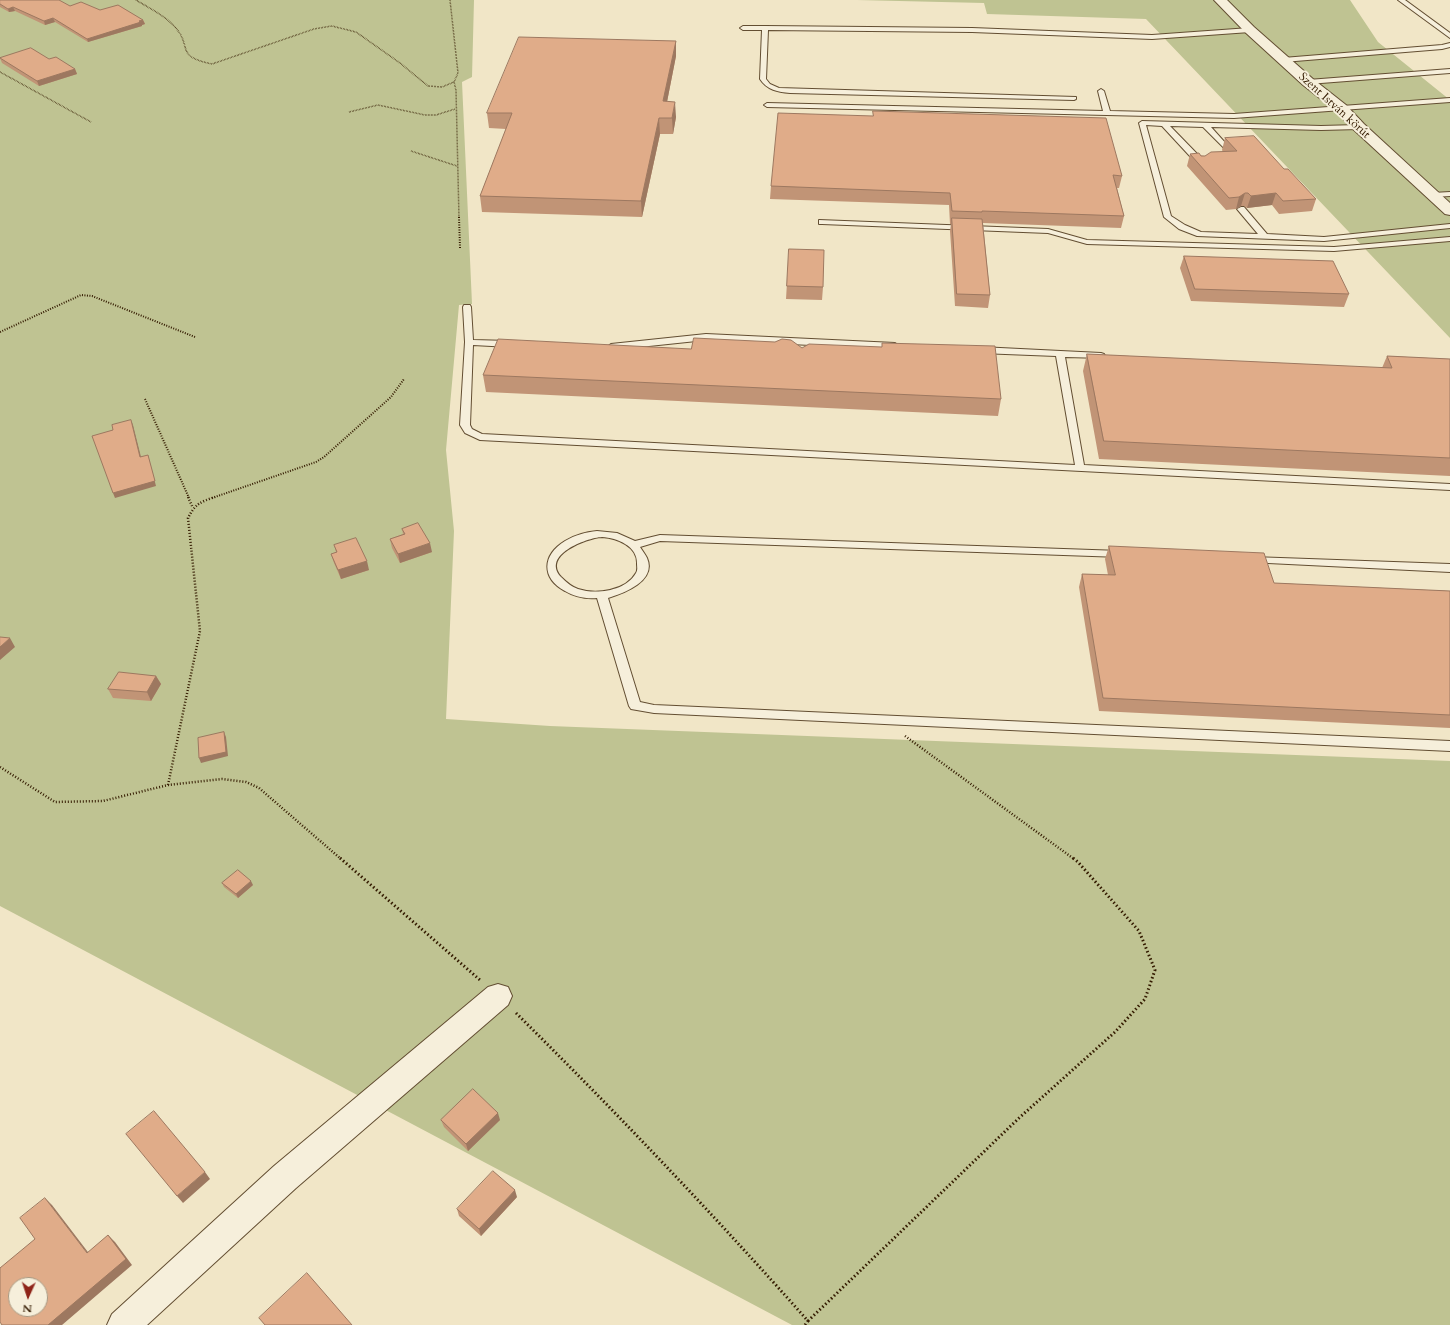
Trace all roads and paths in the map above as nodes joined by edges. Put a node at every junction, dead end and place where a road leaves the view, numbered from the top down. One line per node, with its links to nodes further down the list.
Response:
1 (136, 0): 13 (path)
2 (450, 0): 13 (path)
3 (1220, 0): 7 (street, Szent István körút)
4 (1401, 0): 8 (lane)
5 (743, 28): 6 (lane)
6 (766, 28): 7 (lane); 16 (lane)
7 (1250, 30): 10 (street, Szent István körút)
8 (1450, 36)
9 (1450, 45): 10 (lane)
10 (1283, 60): 14 (street, Szent István körút)
11 (1450, 71): 14 (lane)
12 (0, 72): 26 (path)
13 (454, 82): 22 (path)
14 (1308, 82): 21 (street, Szent István körút)
15 (1101, 91): 25 (lane)
16 (967, 95): 17 (lane); 23 (lane)
17 (1001, 96): 18 (lane); 23 (lane)
18 (1074, 98)
19 (1450, 100): 21 (lane)
20 (767, 105): 23 (lane)
21 (1341, 108): 25 (lane); 29 (street, Szent István körút)
22 (456, 109): 24 (path); 33 (path)
23 (1002, 111): 25 (lane)
24 (349, 112)
25 (1107, 113)
26 (91, 122)
27 (1164, 124): 28 (lane); 32 (lane); 40 (lane)
28 (1205, 125): 29 (lane); 30 (lane)
29 (1359, 127): 35 (street, Szent István körút)
30 (1226, 147)
31 (411, 151): 33 (path)
32 (1202, 165)
33 (457, 166): 42 (path)
34 (1450, 194): 35 (lane)
35 (1432, 195): 37 (street, Szent István körút)
36 (1241, 209): 40 (lane)
37 (1450, 210)
38 (822, 222): 41 (lane)
39 (1450, 226): 40 (lane)
40 (1265, 237)
41 (1450, 239)
42 (460, 248)
43 (467, 307): 46 (lane)
44 (0, 332): 45 (path)
45 (195, 337)
46 (469, 342): 47 (lane); 55 (lane)
47 (522, 344)
48 (903, 346): 49 (lane)
49 (599, 347)
50 (974, 350): 51 (lane)
51 (1060, 354): 52 (lane); 55 (lane)
52 (1108, 356)
53 (404, 379): 57 (path)
54 (145, 399): 57 (path)
55 (1080, 469): 56 (lane)
56 (1450, 487)
57 (193, 508): 66 (path)
58 (634, 545): 59 (lane); 62 (lane); 62 (lane)
59 (1134, 555)
60 (1245, 559): 61 (lane)
61 (1450, 568)
62 (602, 596): 64 (lane)
63 (900, 733): 68 (path)
64 (1450, 746)
65 (0, 767): 66 (path)
66 (168, 785): 67 (path)
67 (498, 996): 68 (path); 69 (street)
68 (808, 1321): 70 (path)
69 (124, 1325)
70 (805, 1325)

